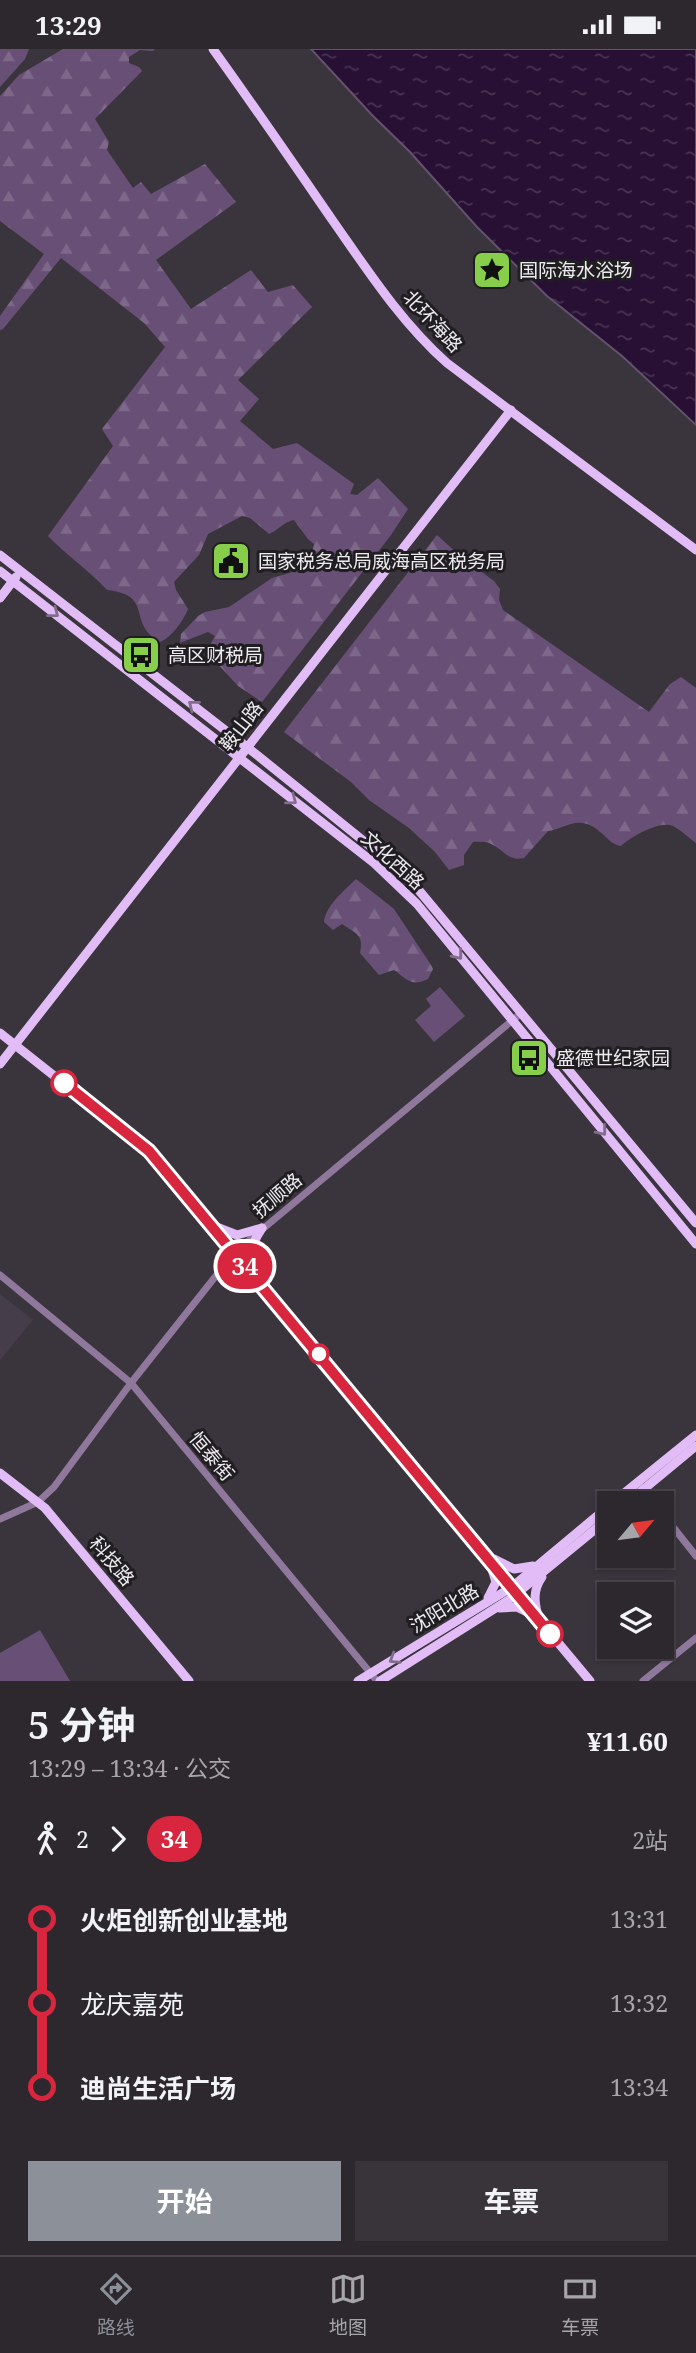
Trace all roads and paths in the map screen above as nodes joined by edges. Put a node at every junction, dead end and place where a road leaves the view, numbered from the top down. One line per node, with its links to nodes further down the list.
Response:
1 (213, 49): 2 (main road, 北环海路)
2 (511, 410): 3 (main road, 北环海路); 9 (main road, 鞍山路)
3 (696, 550)
4 (0, 555): 6 (main road, 文化西路)
5 (0, 571): 7 (main road, 文化西路)
6 (21, 571): 7 (main road); 9 (main road, 文化西路, one-way to 6)
7 (13, 581): 8 (main road); 10 (main road, 文化西路, one-way to 10)
8 (0, 598)
9 (247, 747): 10 (main road, 鞍山路); 11 (main road, 文化西路)
10 (238, 759): 12 (main road, 文化西路, one-way to 12); 14 (main road, 鞍山路)
11 (520, 1014): 12 (street, 抚顺路); 16 (main road, 文化西路)
12 (512, 1020): 18 (street, 抚顺路); 19 (main road, 文化西路, one-way to 19)
13 (0, 1033): 14 (main road)
14 (15, 1045): 15 (main road, 鞍山路); 17 (main road)
15 (0, 1064)
16 (696, 1223)
17 (211, 1224): 18 (main road); 20 (main road)
18 (262, 1229): 20 (street, 抚顺路); 22 (main road)
19 (696, 1244)
20 (234, 1253): 22 (main road); 23 (street, 抚顺路)
21 (0, 1275): 23 (street, 恒泰街)
22 (260, 1283): 36 (main road)
23 (131, 1383): 31 (street, 抚顺路); 44 (street, 恒泰街)
24 (696, 1435): 27 (main road, 沈阳北路)
25 (696, 1446): 27 (main road, 沈阳北路)
26 (0, 1473): 31 (main road, 科技路)
27 (640, 1486): 28 (main road, 沈阳北路); 29 (main road, 沈阳北路); 30 (street)
28 (632, 1491)
29 (636, 1491)
30 (644, 1491)
31 (38, 1502): 33 (street, 抚顺路); 45 (main road, 科技路)
32 (597, 1517): 38 (main road, 沈阳北路)
33 (0, 1519)
34 (597, 1527): 38 (main road, 沈阳北路)
35 (674, 1528): 37 (street)
36 (484, 1552): 38 (main road); 39 (main road); 40 (main road)
37 (696, 1556)
38 (546, 1563): 39 (main road, 沈阳北路); 42 (main road)
39 (515, 1590): 40 (main road, 沈阳北路); 41 (main road, 沈阳北路); 42 (main road)
40 (485, 1603): 44 (main road, 沈阳北路, one-way to 44)
41 (494, 1609): 42 (main road); 44 (main road, 沈阳北路)
42 (540, 1621): 47 (main road)
43 (696, 1638): 48 (street)
44 (376, 1678): 46 (main road, 沈阳北路)
45 (189, 1681)
46 (358, 1681)
47 (590, 1681)
48 (643, 1681)

